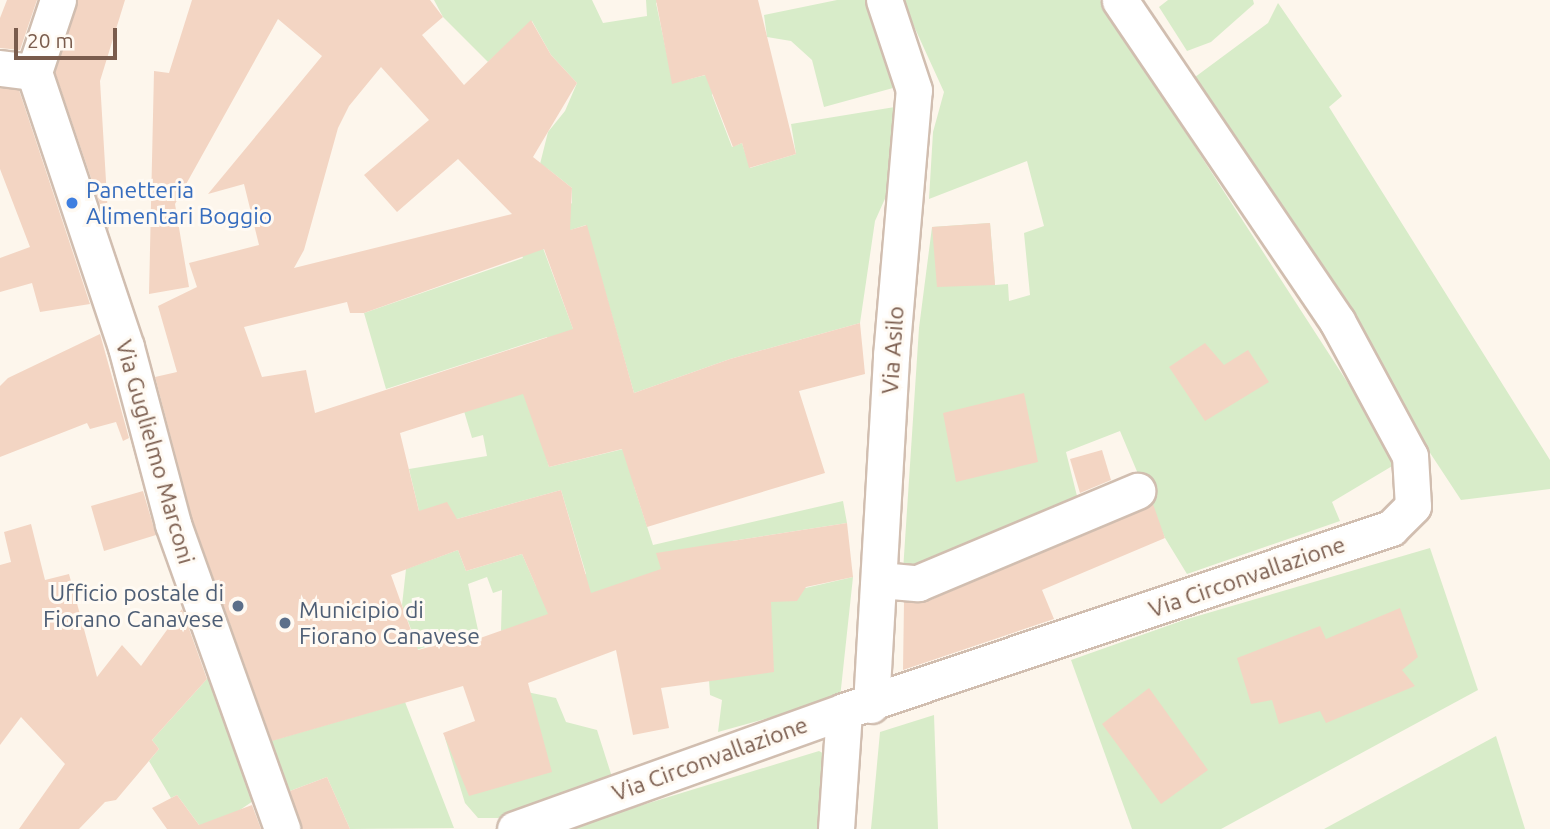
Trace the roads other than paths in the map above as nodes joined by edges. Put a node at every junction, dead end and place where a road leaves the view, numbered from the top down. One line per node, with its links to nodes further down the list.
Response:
1 (58, 0): 4 (street)
2 (884, 0): 6 (street, Via Asilo)
3 (1120, 0): 7 (street, Via Circonvallazione)
4 (17, 70): 8 (street, Via Guglielmo Marconi)
5 (1137, 491): 6 (street)
6 (880, 580): 7 (street, Via Asilo)
7 (858, 708): 9 (street, Via Circonvallazione); 10 (street, Via Asilo)
8 (282, 829)
9 (515, 829)
10 (836, 829)

